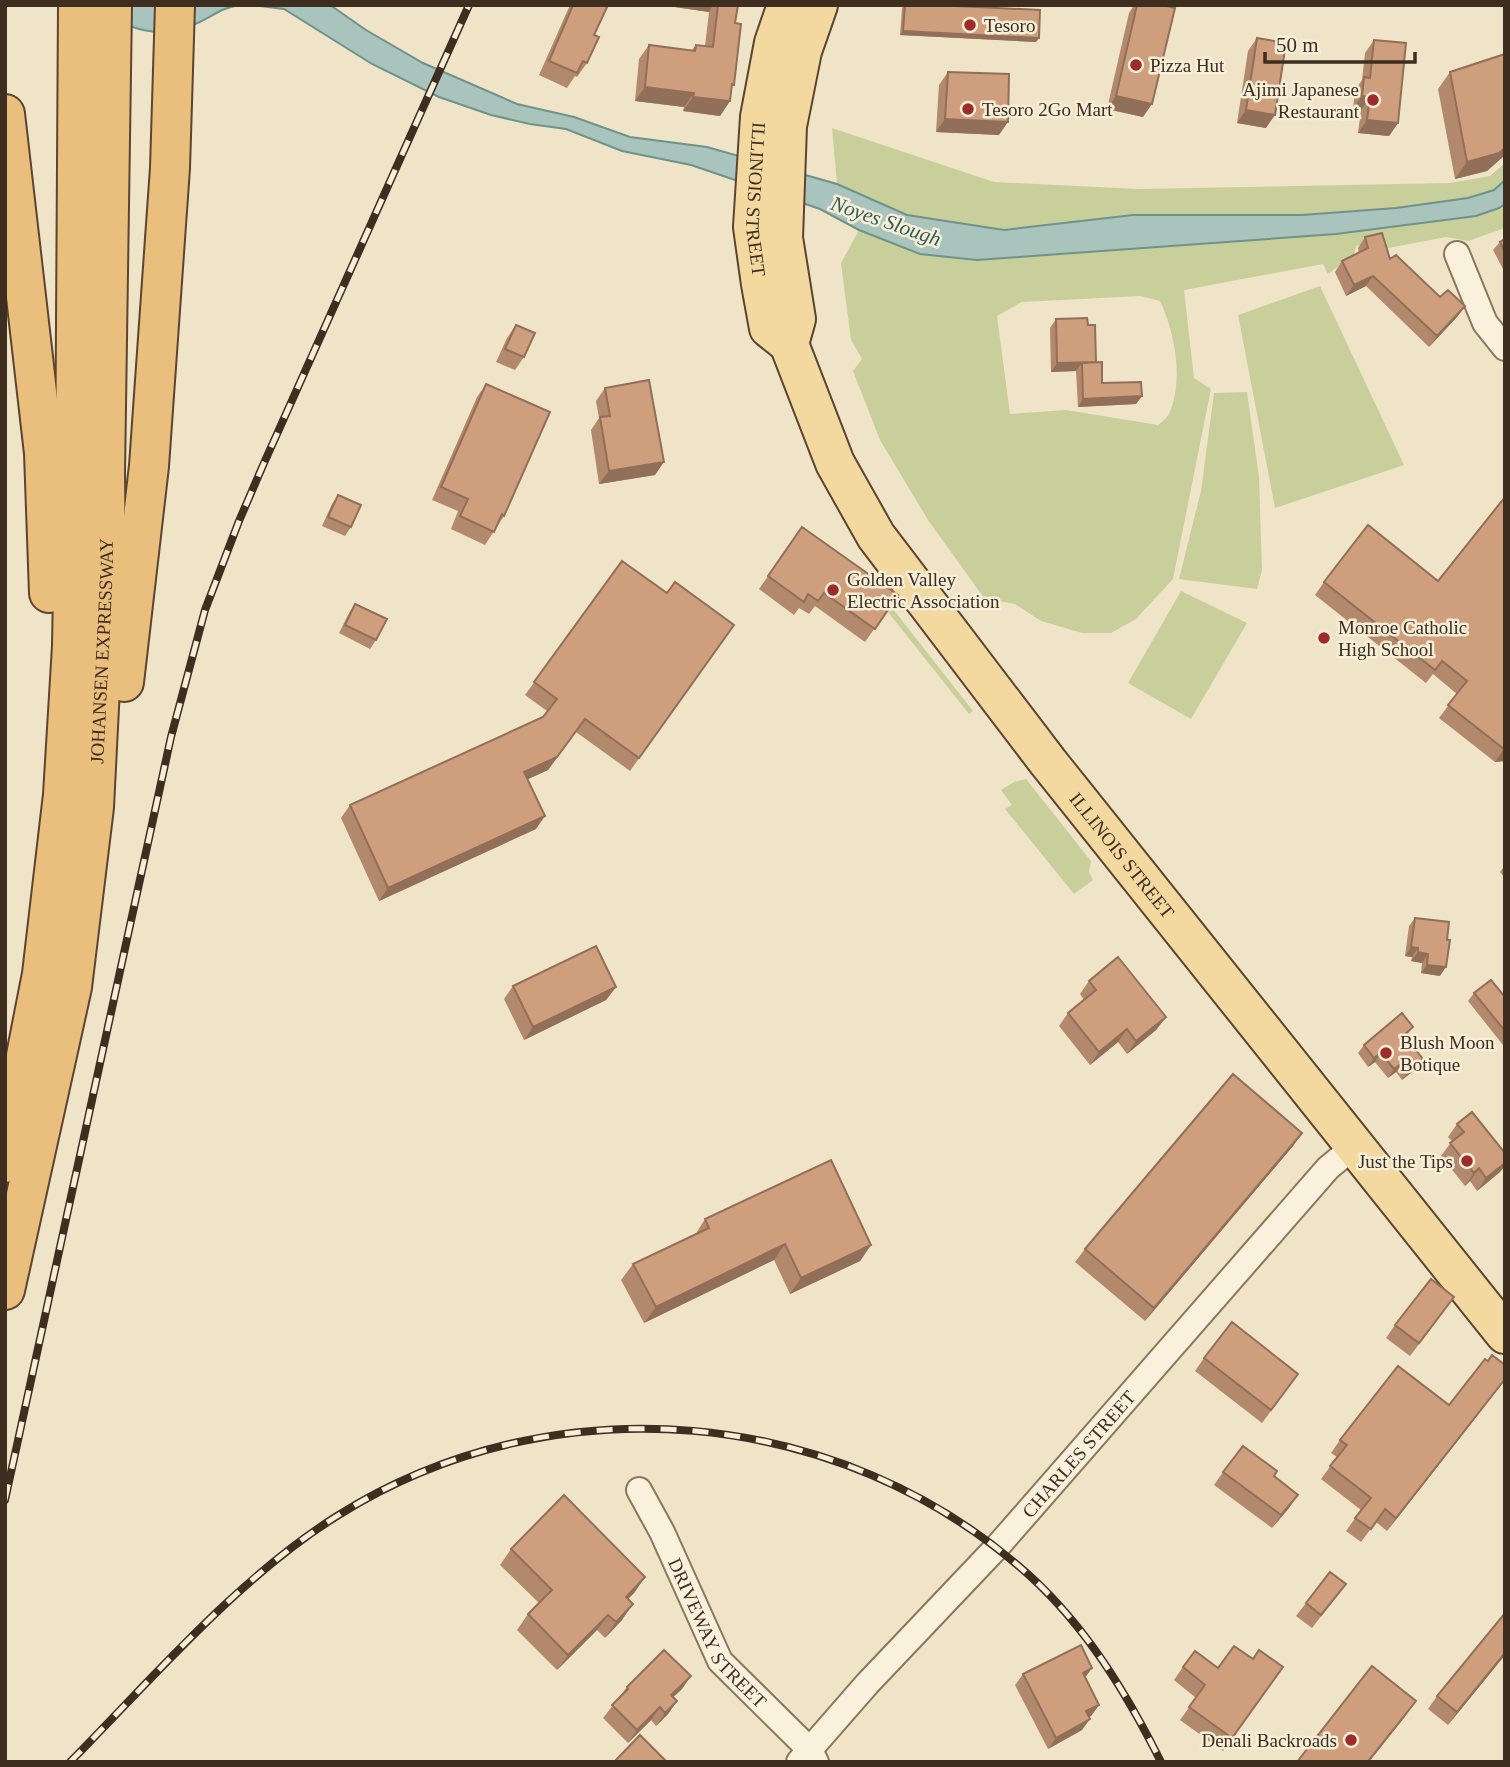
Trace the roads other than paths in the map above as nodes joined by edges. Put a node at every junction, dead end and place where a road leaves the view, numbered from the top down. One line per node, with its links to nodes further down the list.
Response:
1 (112, 5): 10 (highway, JOHANSEN EXPRESSWAY)
2 (175, 5): 10 (highway)
3 (833, 5): 4 (main road)
4 (804, 16): 11 (main road, ILLINOIS STREET)
5 (78, 17): 9 (highway, JOHANSEN EXPRESSWAY)
6 (5, 114): 9 (highway)
7 (1457, 254): 8 (street)
8 (1505, 348)
9 (63, 795): 12 (highway, JOHANSEN EXPRESSWAY)
10 (72, 987): 13 (highway, JOHANSEN EXPRESSWAY)
11 (1356, 1145): 14 (main road, ILLINOIS STREET); 16 (street, CHARLES STREET)
12 (5, 1163)
13 (5, 1290)
14 (1505, 1334)
15 (639, 1490): 16 (street, DRIVEWAY STREET)
16 (808, 1758)

